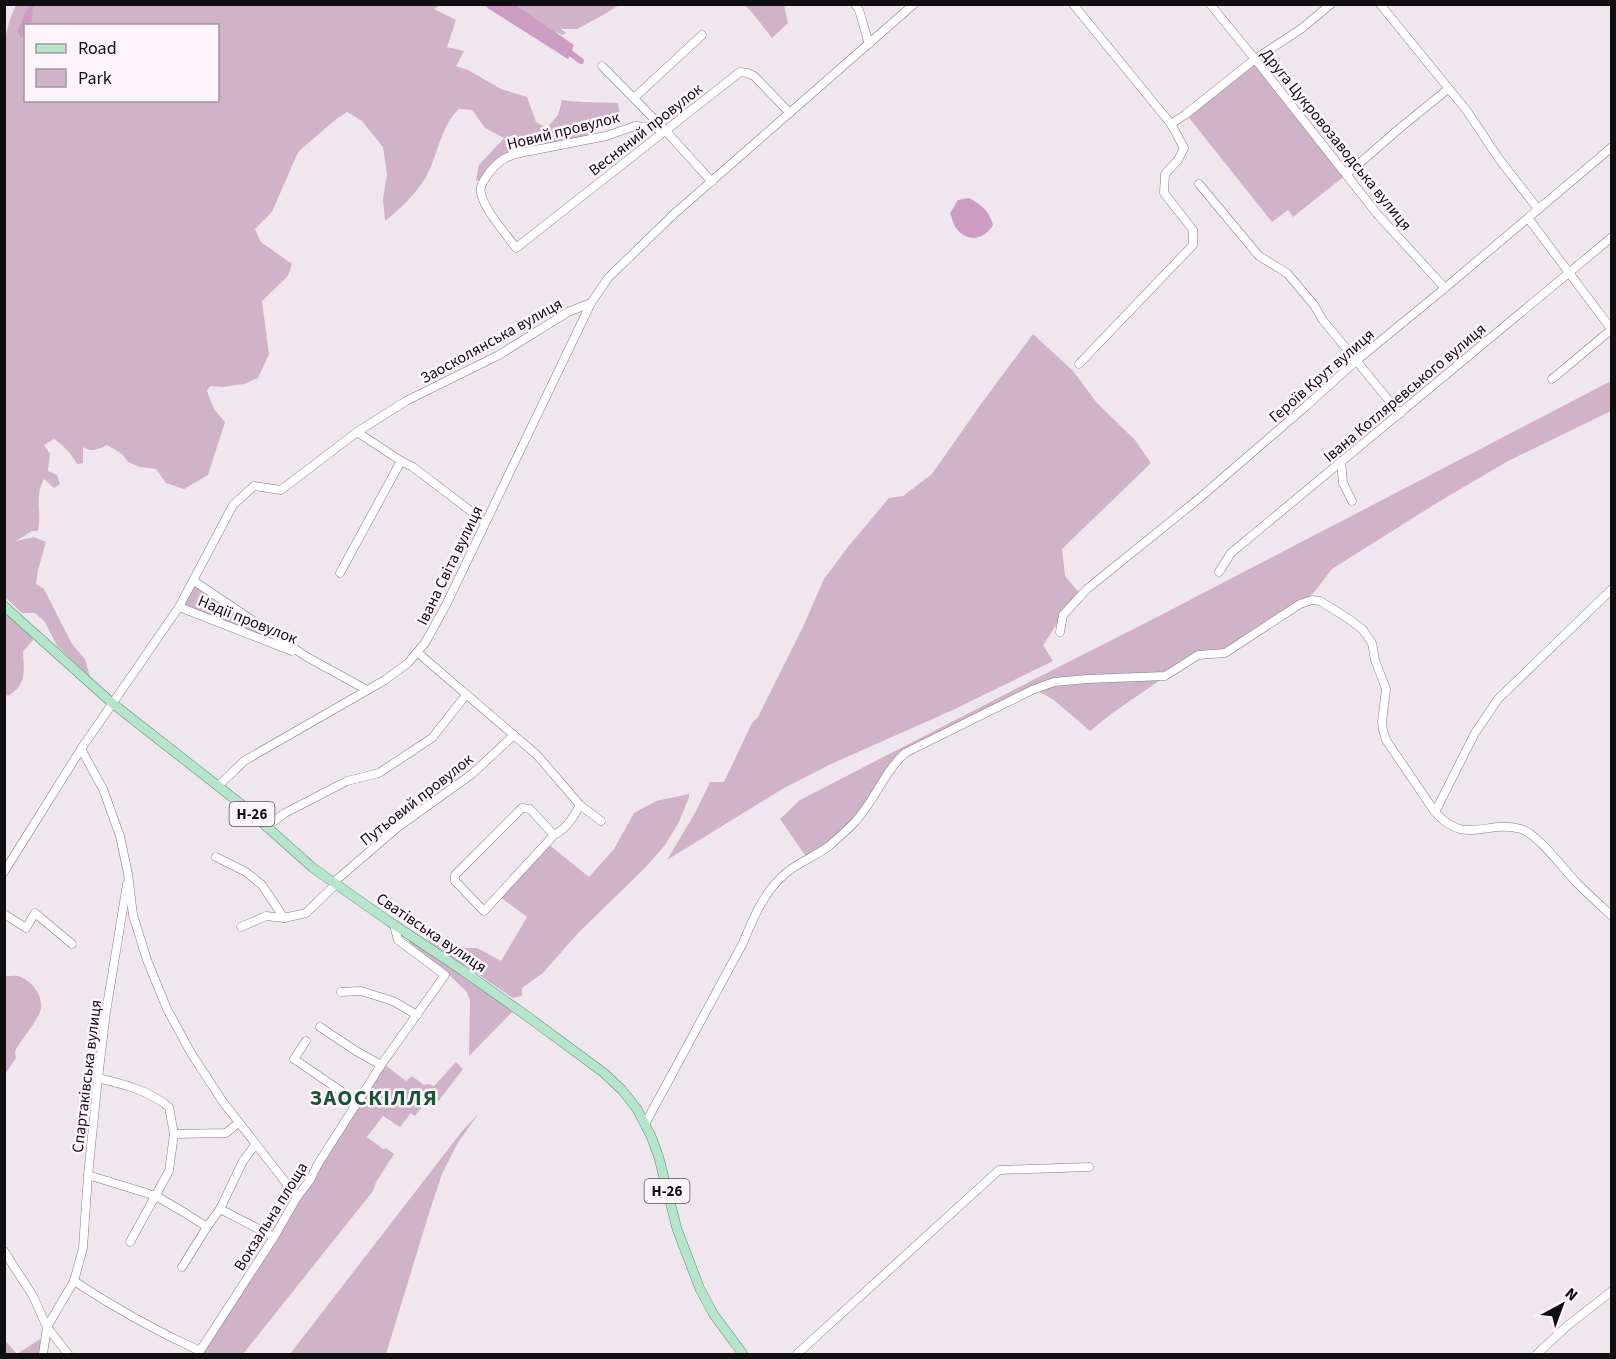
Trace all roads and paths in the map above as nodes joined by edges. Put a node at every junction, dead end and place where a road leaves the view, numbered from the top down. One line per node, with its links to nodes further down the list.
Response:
1 (855, 4): 8 (street)
2 (914, 4): 8 (street)
3 (1073, 4): 14 (street)
4 (1210, 4): 9 (street, Друга Цукровозаводська вулиця)
5 (1331, 4): 9 (street)
6 (1380, 4): 11 (street)
7 (702, 35): 12 (street, Новий провулок)
8 (869, 44): 13 (street)
9 (1255, 59): 14 (street); 17 (street, Друга Цукровозаводська вулиця)
10 (602, 66): 12 (street)
11 (1448, 89): 17 (street); 20 (street)
12 (633, 98): 15 (street)
13 (790, 113): 15 (street, Весняний провулок); 18 (street)
14 (1171, 124): 29 (street)
15 (665, 130): 18 (street); 23 (street, Весняний провулок); 23 (street, Новий провулок)
16 (1611, 147): 20 (street, Героїв Крут вулиця)
17 (1347, 174): 25 (street, Друга Цукровозаводська вулиця)
18 (712, 182): 26 (street)
19 (1199, 184): 28 (street)
20 (1538, 209): 21 (street, Героїв Крут вулиця)
21 (1528, 218): 24 (street); 25 (street, Героїв Крут вулиця)
22 (1611, 237): 24 (street, Івана Котляревського вулиця)
23 (516, 248)
24 (1569, 272): 27 (street); 31 (street, Івана Котляревського вулиця)
25 (1445, 288): 28 (street, Героїв Крут вулиця)
26 (591, 303): 32 (street, Заосколянська вулиця); 36 (street, Івана Світа вулиця)
27 (1611, 330): 30 (street)
28 (1356, 361): 31 (street); 43 (street, Героїв Крут вулиця)
29 (1079, 364)
30 (1552, 379)
31 (1400, 414): 34 (street, Івана Котляревського вулиця)
32 (357, 432): 33 (street); 39 (street, Заосколянська вулиця)
33 (401, 461): 36 (street); 38 (street)
34 (1341, 461): 35 (street); 37 (street, Івана Котляревського вулиця)
35 (1352, 501)
36 (485, 522): 44 (street, Івана Світа вулиця)
37 (1219, 572)
38 (340, 573)
39 (194, 581): 42 (street, Заосколянська вулиця); 45 (street, Надії провулок)
40 (1611, 589): 53 (street)
41 (4, 606): 48 (main road, Сватівська вулиця / Н-26)
42 (179, 607): 45 (street, Надії провулок); 48 (street, Заосколянська вулиця)
43 (1060, 632)
44 (417, 652): 46 (street, Івана Світа вулиця); 47 (street)
45 (307, 657): 46 (street, Надії провулок)
46 (367, 690): 51 (street, Івана Світа вулиця)
47 (466, 695): 49 (street); 55 (street)
48 (112, 703): 50 (street, Заосколянська вулиця); 51 (main road, Сватівська вулиця / Н-26)
49 (514, 735): 52 (street); 60 (street, Путьовий провулок)
50 (81, 749): 58 (street, Заосколянська вулиця); 59 (street)
51 (218, 786): 55 (main road, Сватівська вулиця / Н-26)
52 (580, 805): 54 (street); 56 (street)
53 (1435, 812): 62 (street); 75 (street)
54 (601, 821)
55 (266, 826): 60 (main road, Сватівська вулиця / Н-26)
56 (554, 835): 56 (street)
57 (216, 857): 63 (street)
58 (4, 872)
59 (128, 874): 72 (street, Спартаківська вулиця); 74 (street)
60 (335, 883): 63 (street, Путьовий провулок); 64 (main road, Сватівська вулиця / Н-26)
61 (4, 914): 66 (street)
62 (1611, 916)
63 (284, 918): 65 (street, Путьовий провулок)
64 (394, 925): 68 (street, Вокзальна площа); 75 (main road, Сватівська вулиця / Н-26)
65 (241, 927)
66 (72, 944)
67 (341, 992): 68 (street)
68 (417, 1015): 71 (street, Вокзальна площа)
69 (320, 1027): 71 (street)
70 (306, 1041): 73 (street)
71 (381, 1065): 73 (street, Вокзальна площа)
72 (98, 1078): 76 (street); 79 (street, Спартаківська вулиця)
73 (357, 1102): 81 (street, Вокзальна площа)
74 (238, 1123): 76 (street); 77 (street)
75 (645, 1124): 94 (main road, Сватівська вулиця / Н-26)
76 (174, 1134): 80 (street)
77 (256, 1143): 81 (street); 82 (street)
78 (1089, 1167): 95 (street)
79 (88, 1174): 80 (street); 88 (street, Спартаківська вулиця)
80 (156, 1196): 83 (street); 85 (street)
81 (297, 1197): 84 (street, Вокзальна площа)
82 (220, 1209): 83 (street); 84 (street)
83 (207, 1227): 87 (street)
84 (274, 1237): 91 (street, Вокзальна площа)
85 (130, 1242)
86 (4, 1251): 90 (street)
87 (182, 1267)
88 (74, 1281): 90 (street, Спартаківська вулиця); 91 (street, Вокзальна площа)
89 (1611, 1291): 96 (street)
90 (47, 1327): 92 (street); 93 (street)
91 (199, 1353)
92 (43, 1354)
93 (68, 1354)
94 (743, 1354)
95 (797, 1354)
96 (1537, 1354)

